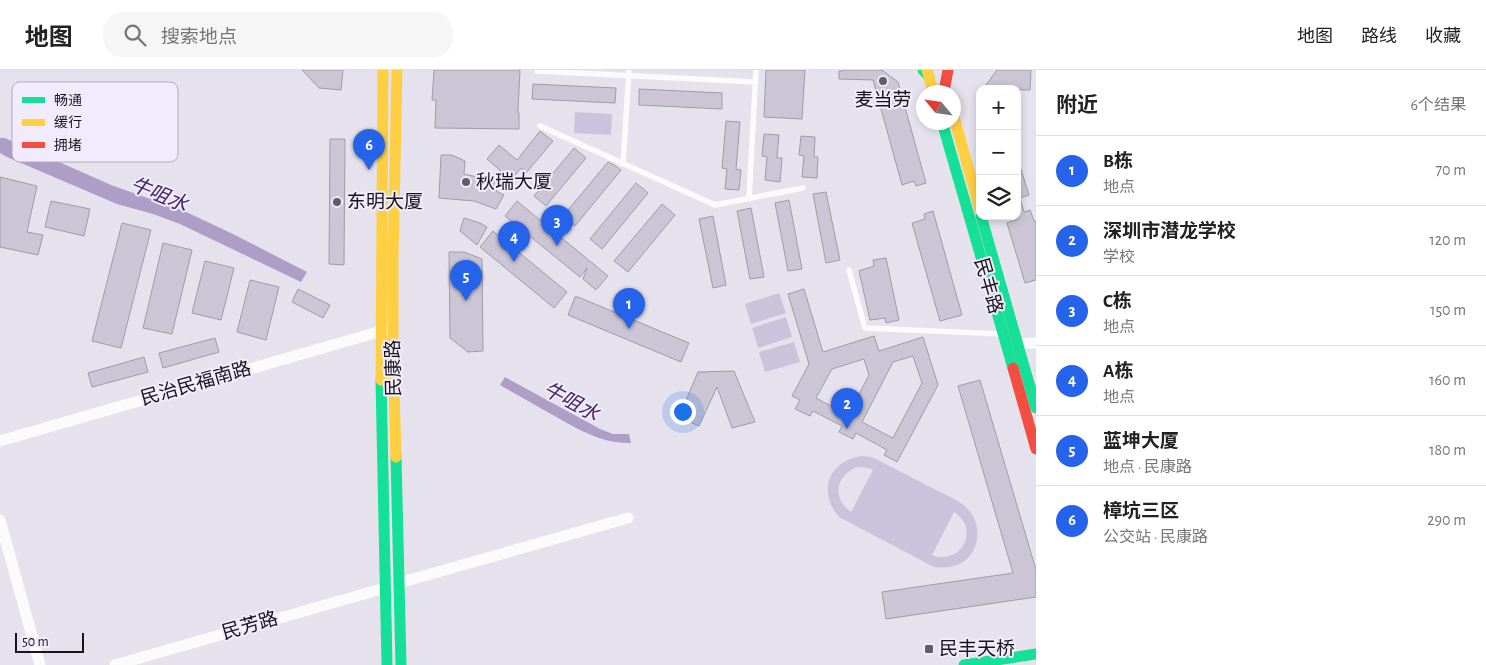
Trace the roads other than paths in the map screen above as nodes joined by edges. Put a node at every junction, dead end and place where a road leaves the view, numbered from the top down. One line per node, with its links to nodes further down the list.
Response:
1 (383, 70): 23 (main road, 民康路)
2 (397, 70): 22 (main road, 民康路)
3 (756, 70): 9 (lane)
4 (940, 70): 11 (main road)
5 (948, 70): 12 (main road)
6 (537, 71): 8 (lane)
7 (926, 72): 10 (main road)
8 (629, 73): 9 (lane); 16 (lane)
9 (756, 82): 19 (lane)
10 (931, 85)
11 (945, 85)
12 (946, 85)
13 (540, 126): 16 (lane)
14 (944, 130): 24 (main road, 民丰路)
15 (958, 130): 18 (main road)
16 (623, 164): 19 (lane)
17 (803, 188): 19 (lane)
18 (976, 196)
19 (749, 198)
20 (983, 220): 26 (main road, 民丰路)
21 (849, 270): 24 (lane)
22 (393, 328): 23 (street, 民治民福南路); 32 (main road, 民康路)
23 (380, 332): 28 (street, 民治民福南路); 33 (main road, 民康路)
24 (1002, 334): 29 (main road, 民丰路)
25 (1036, 343): 26 (street)
26 (1018, 344): 27 (main road, 民丰路)
27 (1036, 408)
28 (0, 440)
29 (1036, 448)
30 (628, 518): 32 (street)
31 (0, 520): 35 (street)
32 (399, 583): 38 (main road, 民康路)
33 (385, 588): 36 (street, 民芳路); 37 (main road, 民康路)
34 (1036, 654): 39 (main road)
35 (40, 665)
36 (115, 665)
37 (387, 665)
38 (401, 665)
39 (964, 665)

